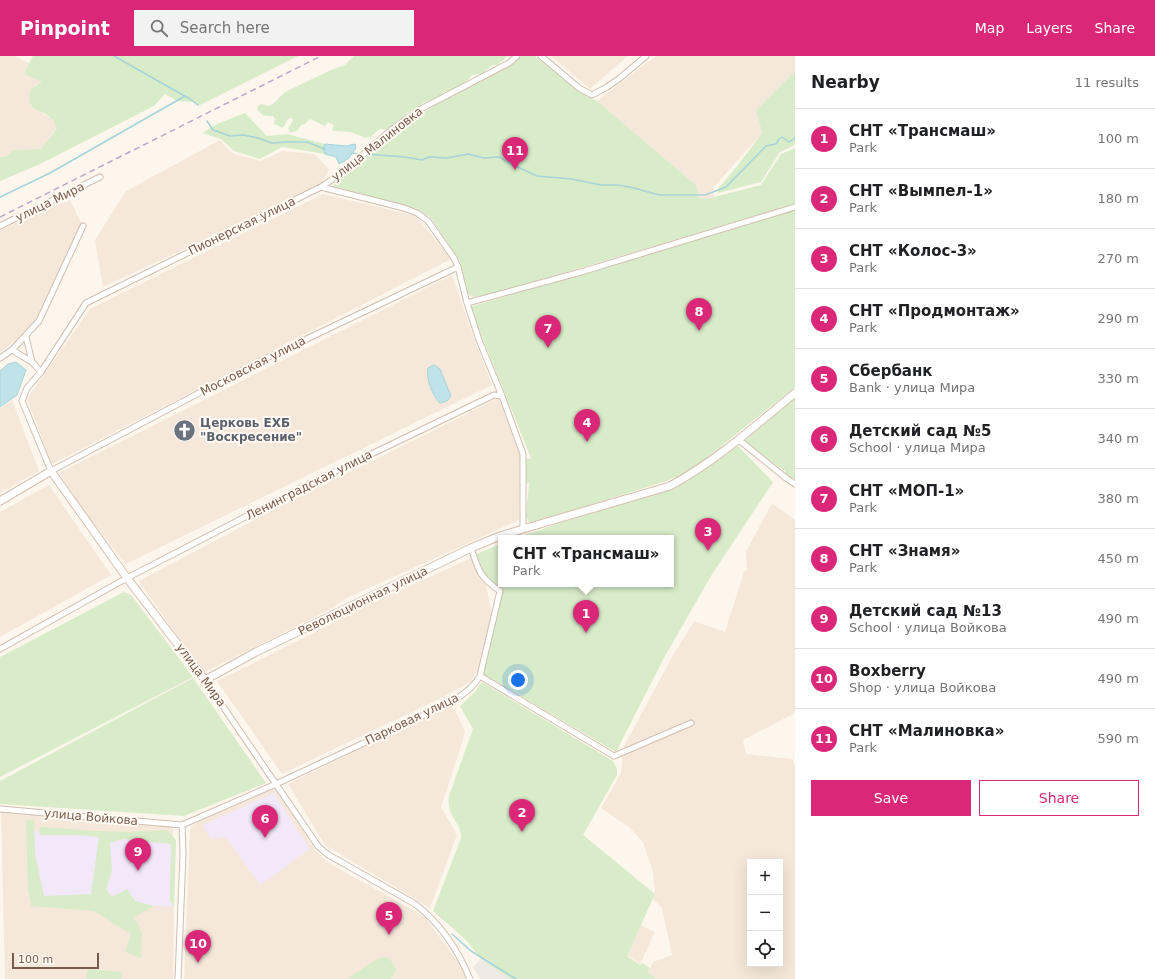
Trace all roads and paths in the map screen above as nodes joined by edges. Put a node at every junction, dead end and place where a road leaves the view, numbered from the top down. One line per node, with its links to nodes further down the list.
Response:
1 (517, 56): 5 (street, улица Малиновка)
2 (542, 56): 3 (street)
3 (646, 56)
4 (100, 177): 7 (street, улица Мира)
5 (321, 187): 9 (street); 15 (street, Пионерская улица)
6 (795, 207): 10 (street)
7 (0, 226)
8 (83, 226): 11 (street)
9 (458, 267): 10 (street); 19 (street, Московская улица)
10 (467, 304): 17 (street)
11 (26, 337): 12 (street); 14 (street)
12 (12, 350): 13 (street); 14 (street)
13 (0, 358)
14 (32, 362): 15 (street)
15 (40, 372): 19 (street, улица Мира)
16 (795, 393): 18 (street, Революционная улица)
17 (502, 396): 22 (street); 26 (street, Ленинградская улица)
18 (739, 440): 20 (street); 22 (street, Революционная улица)
19 (51, 472): 21 (street); 26 (street, улица Мира)
20 (795, 484)
21 (0, 500)
22 (523, 529): 23 (street, Революционная улица)
23 (503, 535)
24 (498, 537): 25 (street, Революционная улица)
25 (471, 548): 28 (street, Парковая улица); 29 (street, Революционная улица)
26 (127, 578): 27 (street, Ленинградская улица); 29 (street, улица Мира)
27 (0, 649)
28 (480, 676): 30 (street); 31 (street, Парковая улица)
29 (206, 680): 31 (street, улица Мира)
30 (692, 723)
31 (276, 784): 33 (street, улица Войкова); 35 (street, улица Мира)
32 (0, 809): 33 (street, улица Войкова)
33 (182, 825): 34 (street)
34 (178, 979)
35 (470, 979)

